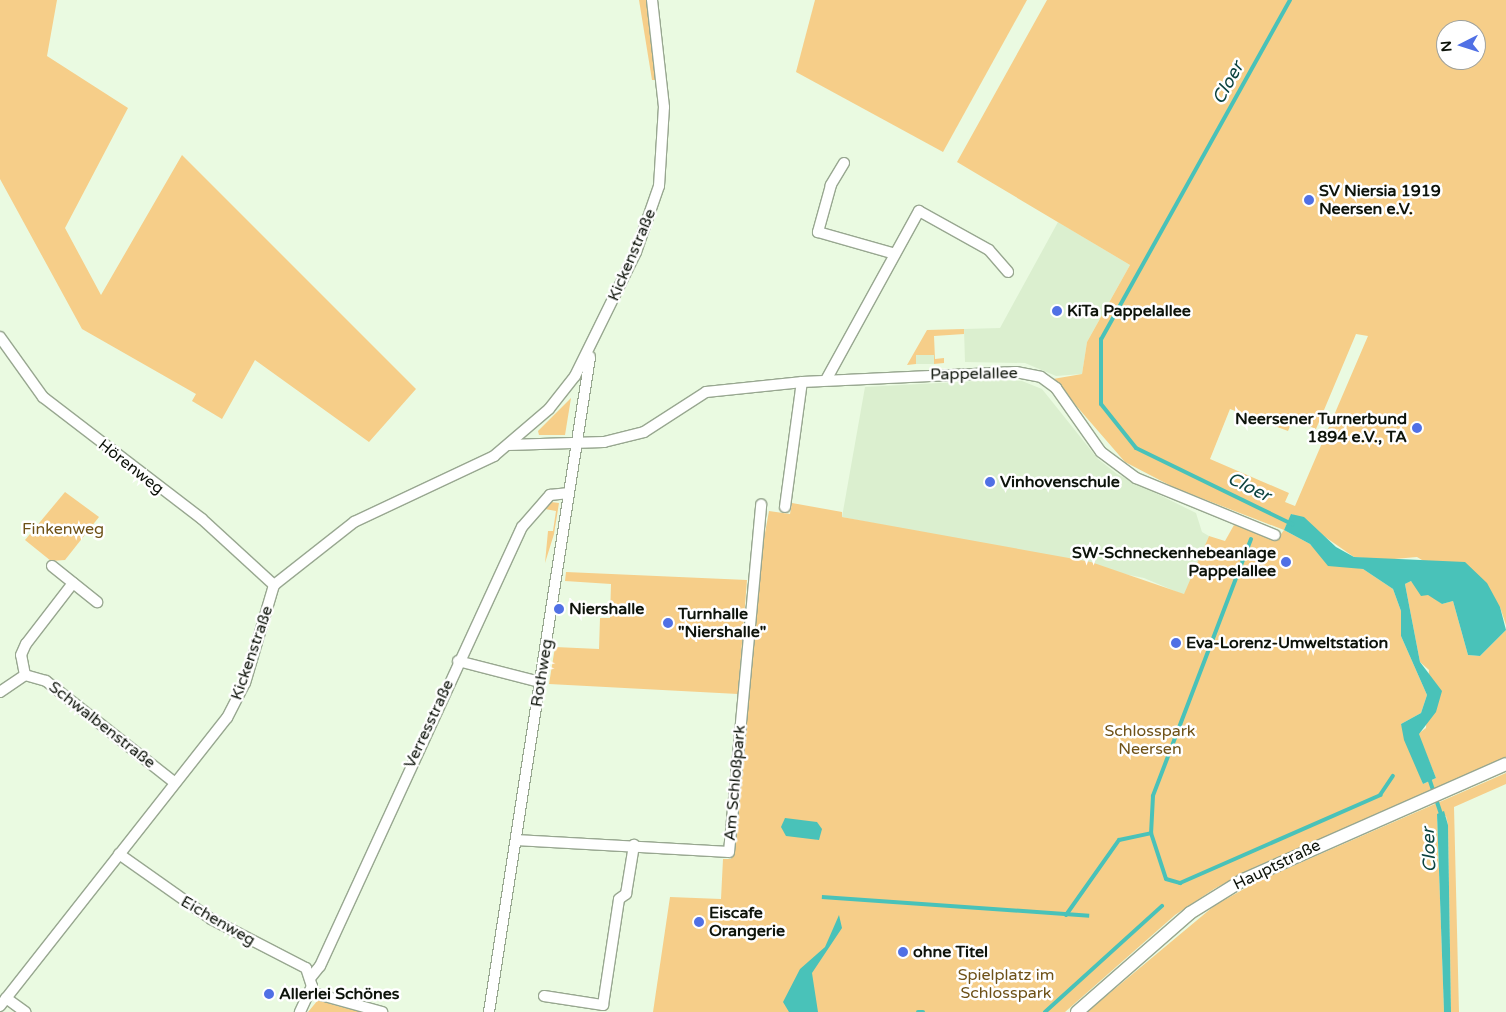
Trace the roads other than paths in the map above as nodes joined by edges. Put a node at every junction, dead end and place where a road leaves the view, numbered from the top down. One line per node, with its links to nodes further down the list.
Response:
1 (652, 0): 5 (street, Kickenstraße)
2 (844, 163): 3 (street)
3 (895, 254): 4 (street); 7 (street)
4 (1008, 272)
5 (598, 334): 9 (street, Rothweg); 10 (street, Kickenstraße)
6 (0, 337): 17 (street, Hörenweg)
7 (826, 380): 8 (street, Pappelallee); 14 (street, Pappelallee)
8 (802, 382): 9 (street, Pappelallee); 13 (street)
9 (576, 443): 10 (street); 11 (street, Rothweg)
10 (508, 445): 17 (street, Kickenstraße)
11 (569, 493): 19 (street, Verresstraße); 21 (street, Rothweg)
12 (761, 504): 26 (street, Am Schloßpark)
13 (785, 507)
14 (1274, 535)
15 (52, 566): 16 (street)
16 (73, 583): 18 (street); 20 (street)
17 (274, 585): 24 (street, Kickenstraße)
18 (97, 602)
19 (458, 660): 21 (street); 28 (street, Verresstraße)
20 (25, 675): 22 (street); 24 (street, Schwalbenstraße)
21 (540, 682): 25 (street, Rothweg)
22 (0, 692)
23 (1506, 764): 36 (street, Hauptstraße)
24 (175, 783): 27 (street, Kickenstraße)
25 (516, 840): 26 (street, Am Schloßpark); 35 (street, Rothweg)
26 (634, 846): 31 (street)
27 (119, 854): 28 (street, Eichenweg); 30 (street, Kickenstraße)
28 (311, 985): 33 (street, Verresstraße); 34 (street, Eichenweg)
29 (544, 996): 31 (street)
30 (3, 1002): 32 (street)
31 (602, 1008)
32 (25, 1012)
33 (300, 1012)
34 (382, 1012)
35 (489, 1012)
36 (1077, 1012)

